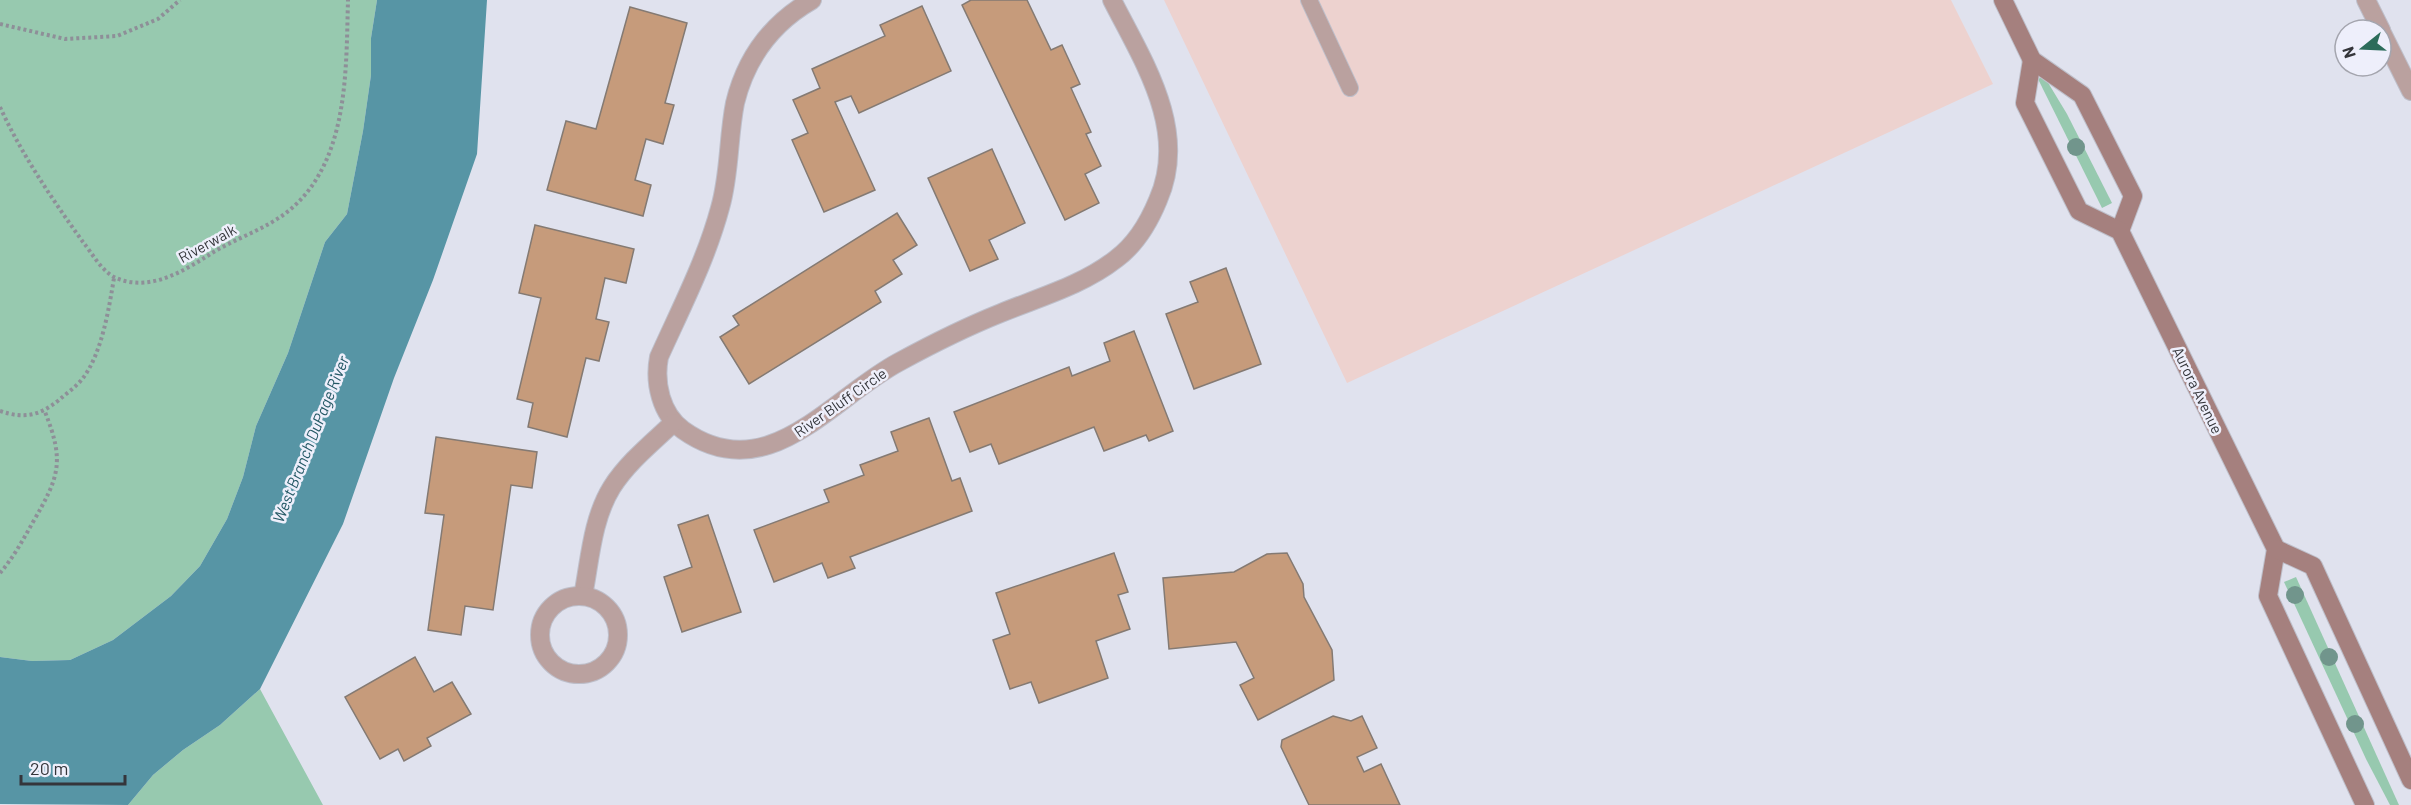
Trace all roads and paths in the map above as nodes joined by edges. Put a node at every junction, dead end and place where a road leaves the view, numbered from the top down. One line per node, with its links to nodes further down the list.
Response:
1 (180, 0): 9 (path)
2 (348, 0): 16 (path, Riverwalk)
3 (812, 0): 19 (street)
4 (1309, 0): 12 (lane)
5 (2003, 0): 11 (main road)
6 (2366, 0): 8 (street)
7 (1115, 6): 19 (street, River Bluff Circle)
8 (2375, 18)
9 (0, 24)
10 (2393, 54): 13 (street)
11 (2032, 60): 15 (main road); 15 (main road)
12 (1350, 88)
13 (2411, 91)
14 (0, 107): 16 (path)
15 (2120, 231): 20 (main road, Aurora Avenue)
16 (114, 278): 18 (path)
17 (0, 411): 18 (path)
18 (45, 411): 21 (path)
19 (673, 423): 22 (street)
20 (2276, 549): 23 (main road); 24 (main road)
21 (0, 573)
22 (583, 596): 22 (street)
23 (2411, 780)
24 (2365, 805)

